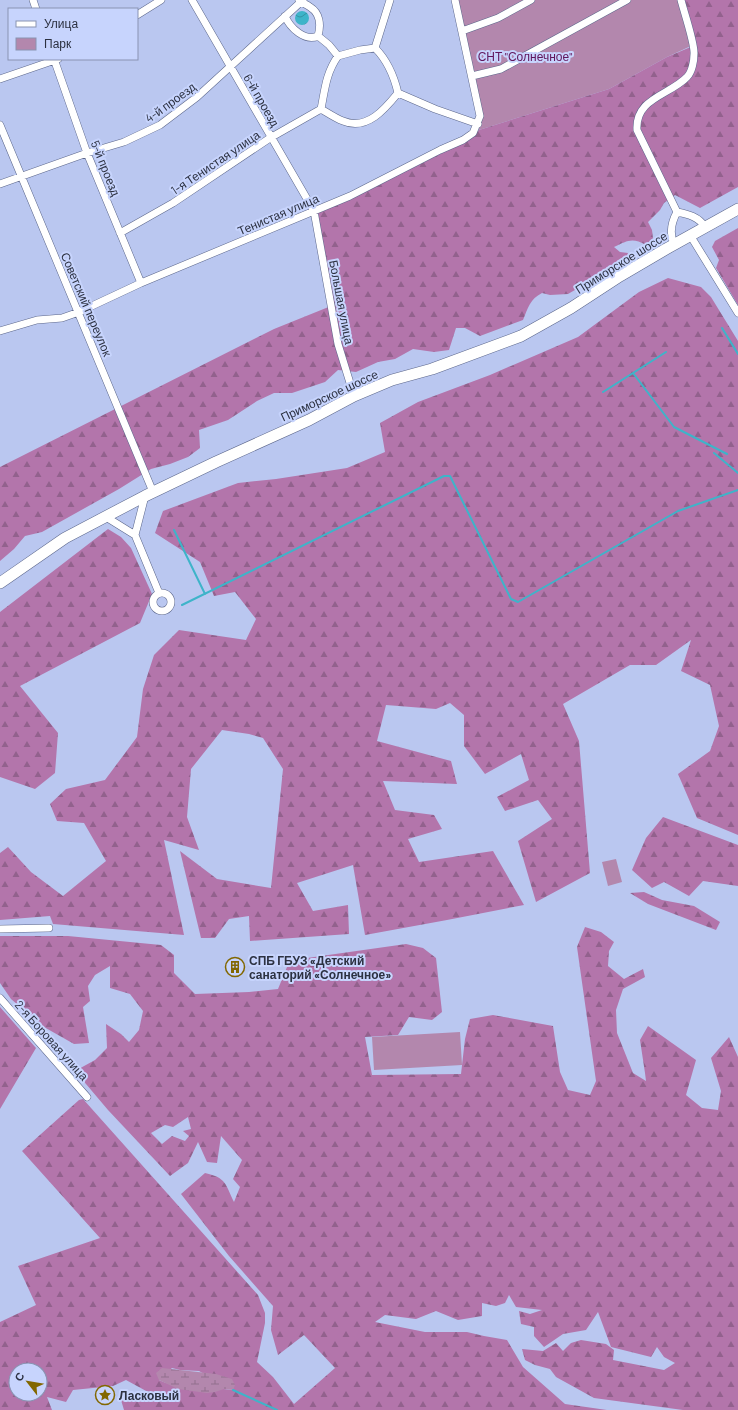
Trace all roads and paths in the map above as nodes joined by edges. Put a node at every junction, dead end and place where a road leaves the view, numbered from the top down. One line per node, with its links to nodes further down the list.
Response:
1 (161, 0): 9 (street)
2 (192, 0): 16 (street, 6-й проезд)
3 (390, 0): 13 (street)
4 (455, 0): 11 (street)
5 (531, 0): 11 (street)
6 (627, 0): 17 (street)
7 (681, 0): 29 (street)
8 (301, 1): 10 (street); 12 (street)
9 (138, 14)
10 (285, 16): 12 (street); 16 (street, 4-й проезд)
11 (462, 31): 17 (street)
12 (318, 36): 14 (street)
13 (375, 48): 14 (street); 19 (street)
14 (338, 56): 20 (street)
15 (56, 60): 18 (street); 24 (street, 5-й проезд)
16 (230, 67): 23 (street, 6-й проезд); 24 (street, 4-й проезд)
17 (472, 76): 21 (street)
18 (0, 79)
19 (398, 93): 20 (street); 21 (street)
20 (321, 109): 23 (street, 1-я Тенистая улица)
21 (478, 124): 28 (street, Тенистая улица)
22 (0, 125): 25 (street, Советский переулок)
23 (270, 138): 28 (street, 6-й проезд); 31 (street, 1-я Тенистая улица)
24 (87, 153): 25 (street, 4-й проезд); 31 (street, 5-й проезд)
25 (22, 177): 26 (street, 4-й проезд); 35 (street, Советский переулок)
26 (0, 184)
27 (738, 209): 30 (main road, Приморское шоссе)
28 (314, 211): 34 (street, Тенистая улица); 38 (street, Большая улица)
29 (677, 212): 30 (street); 33 (street)
30 (705, 227): 32 (main road, Приморское шоссе)
31 (120, 234): 34 (street, 5-й проезд)
32 (690, 235): 33 (main road, Приморское шоссе); 36 (street)
33 (674, 244): 38 (main road, Приморское шоссе)
34 (142, 283): 35 (street, Тенистая улица)
35 (79, 312): 37 (street, Тенистая улица); 39 (street, Советский переулок)
36 (738, 313)
37 (0, 331)
38 (354, 396): 39 (main road, Приморское шоссе)
39 (149, 494): 40 (main road, Приморское шоссе); 41 (street)
40 (106, 517): 41 (street); 42 (main road, Приморское шоссе)
41 (135, 535): 43 (street)
42 (0, 584)
43 (158, 593)
44 (49, 928): 45 (street)
45 (0, 929)
46 (0, 998): 47 (street, 2-я Боровая улица)
47 (87, 1097)

